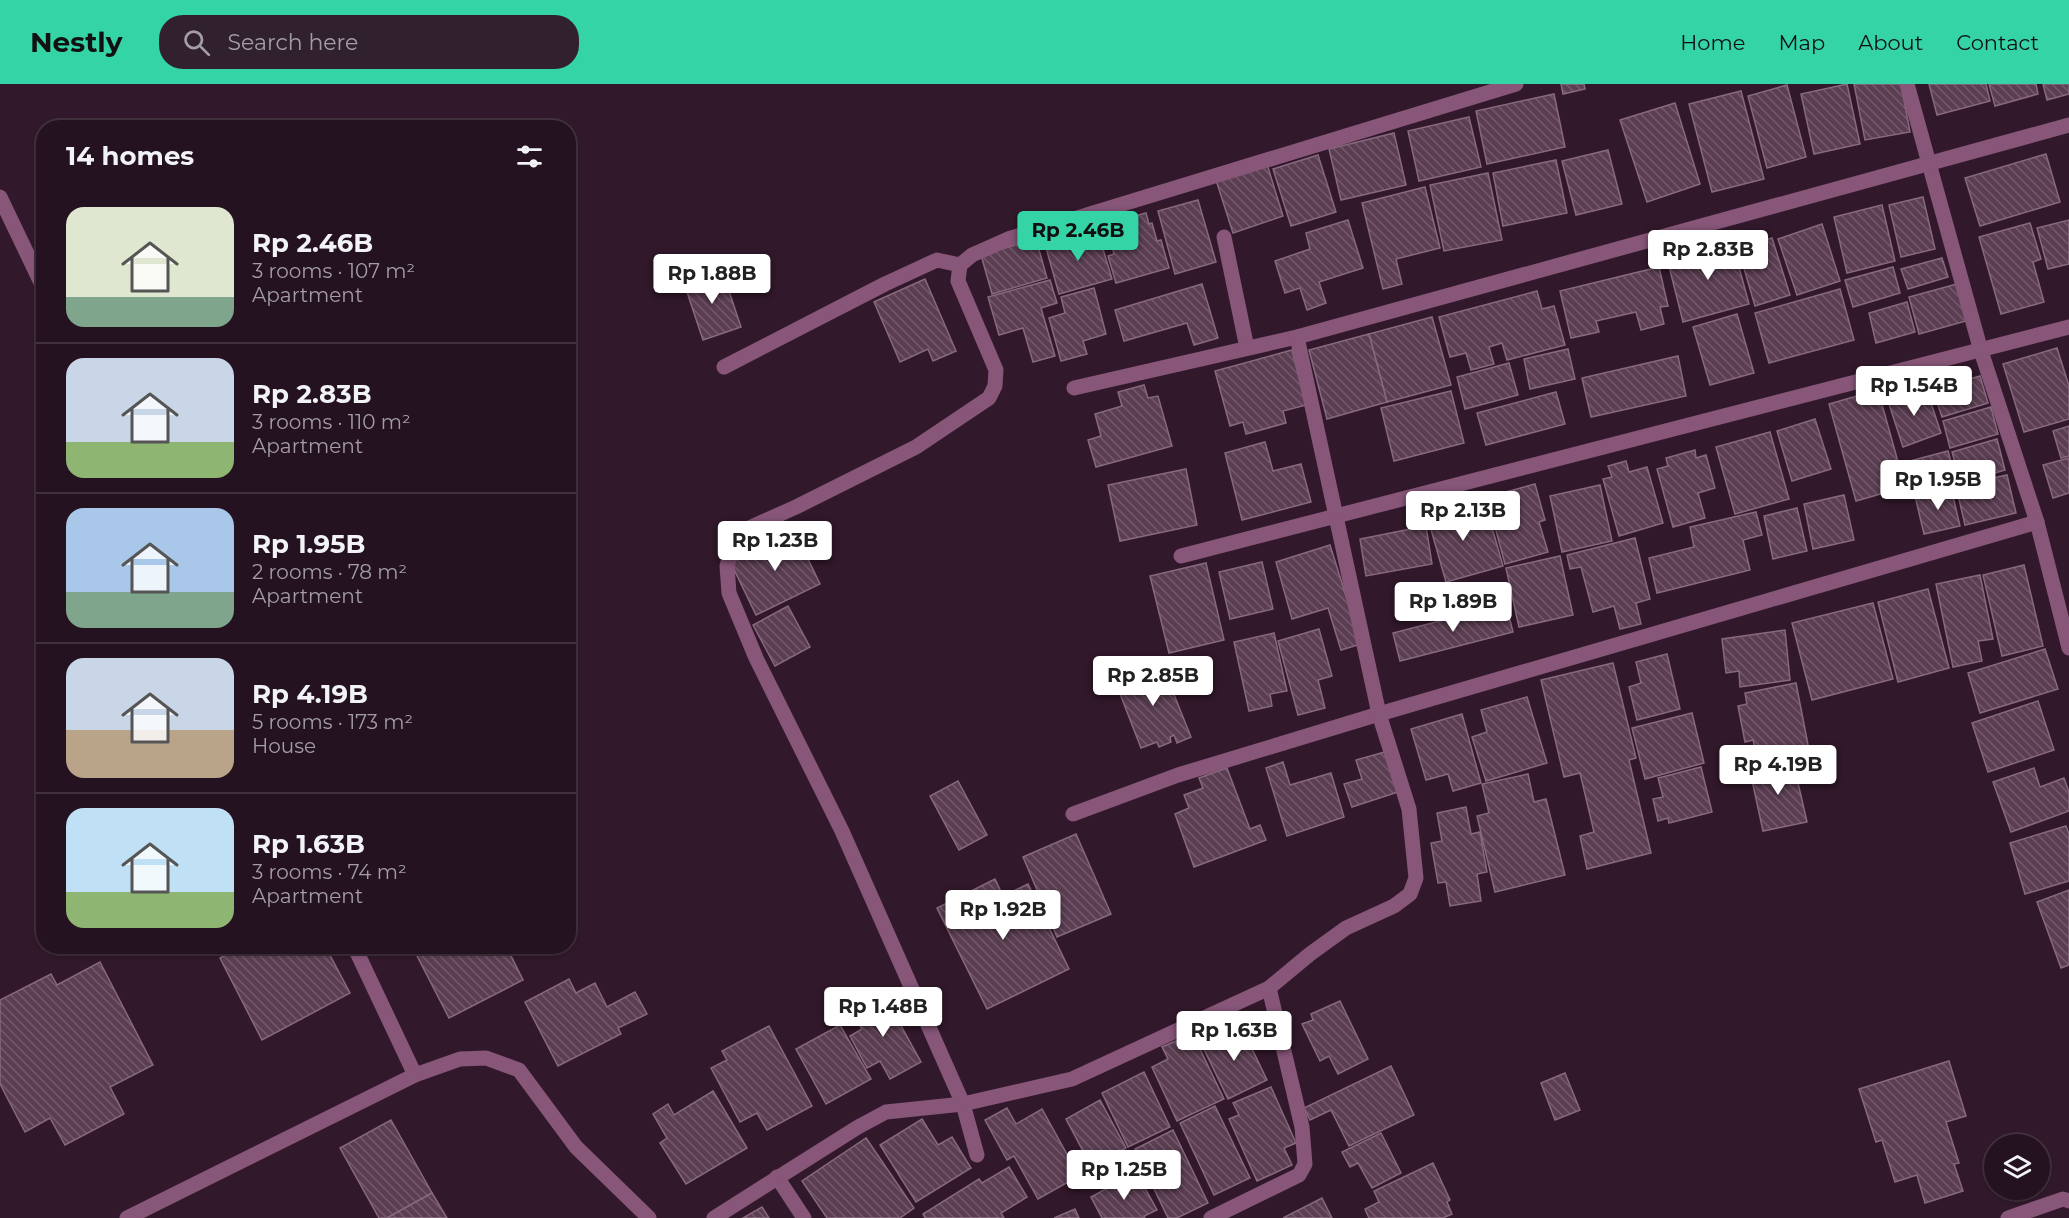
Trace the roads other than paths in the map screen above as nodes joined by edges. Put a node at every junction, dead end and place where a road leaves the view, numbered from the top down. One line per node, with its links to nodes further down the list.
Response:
1 (1516, 84): 7 (street)
2 (1907, 84): 4 (street)
3 (2069, 125): 4 (street)
4 (1930, 163): 10 (street); 12 (street)
5 (0, 197): 8 (street)
6 (1224, 237): 11 (street)
7 (960, 265): 13 (street); 24 (street)
8 (36, 273)
9 (2069, 327): 12 (street)
10 (1297, 337): 11 (street); 15 (street)
11 (1247, 348): 14 (street)
12 (1981, 351): 15 (street); 16 (street)
13 (724, 367)
14 (1074, 388)
15 (1336, 517): 17 (street); 19 (street)
16 (2037, 522): 18 (street); 19 (street)
17 (1181, 556)
18 (2069, 648)
19 (1379, 714): 20 (street); 22 (street)
20 (1073, 814)
21 (358, 954): 23 (street)
22 (1269, 988): 24 (street); 32 (street)
23 (415, 1075): 28 (street); 29 (street)
24 (963, 1104): 25 (street); 26 (street)
25 (977, 1155)
26 (777, 1178): 30 (street); 31 (street)
27 (2069, 1201): 33 (street)
28 (127, 1218)
29 (649, 1218)
30 (714, 1218)
31 (804, 1218)
32 (1211, 1218)
33 (2008, 1218)

